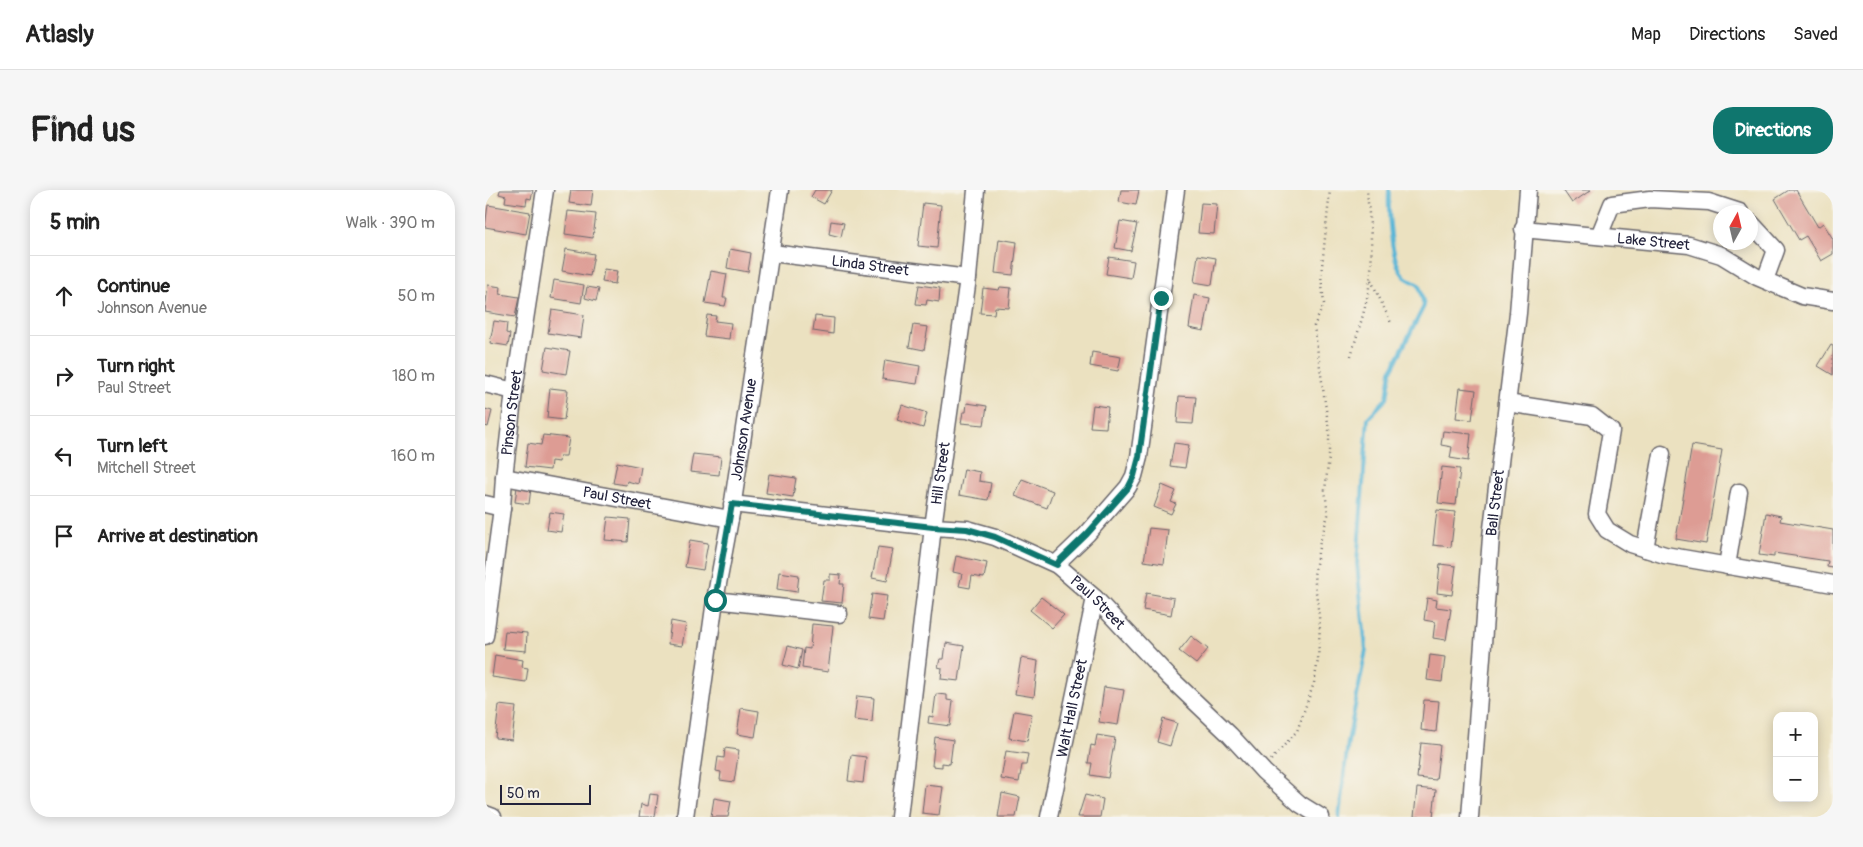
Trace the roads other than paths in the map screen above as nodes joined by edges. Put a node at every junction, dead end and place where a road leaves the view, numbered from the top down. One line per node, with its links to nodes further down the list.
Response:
1 (545, 190): 15 (street, Pinson Street)
2 (780, 190): 10 (street, Johnson Avenue)
3 (975, 190): 11 (street, Hill Street)
4 (1176, 190): 25 (street)
5 (1528, 190): 7 (street, Ball Street)
6 (1718, 205): 9 (street)
7 (1523, 228): 9 (street, Lake Street); 16 (street, Ball Street)
8 (1758, 230): 12 (street)
9 (1599, 236): 12 (street, Lake Street)
10 (771, 253): 11 (street, Linda Street); 22 (street, Johnson Avenue)
11 (967, 278): 23 (street, Hill Street)
12 (1765, 280): 13 (street, Lake Street)
13 (1833, 301)
14 (485, 384): 15 (street)
15 (514, 391): 18 (street, Pinson Street)
16 (1507, 402): 24 (street); 39 (street, Ball Street)
17 (1662, 454): 24 (street)
18 (504, 477): 21 (street, Pinson Street); 22 (street, Paul Street)
19 (1739, 492): 26 (street)
20 (485, 504): 21 (street)
21 (502, 508): 28 (street, Pinson Street)
22 (731, 511): 23 (street, Paul Street); 30 (street, Johnson Avenue)
23 (933, 527): 25 (street, Paul Street); 36 (street, Hill Street)
24 (1645, 548): 26 (street)
25 (1057, 565): 29 (street, Paul Street)
26 (1727, 566): 27 (street)
27 (1833, 584)
28 (488, 592): 32 (street, Pinson Street)
29 (1095, 598): 37 (street, Walt Hall Street); 38 (street, Paul Street)
30 (715, 600): 31 (street); 35 (street, Johnson Avenue)
31 (839, 614)
32 (485, 636)
33 (485, 814): 34 (street)
34 (493, 817)
35 (685, 817)
36 (899, 817)
37 (1049, 817)
38 (1321, 817)
39 (1470, 817)

